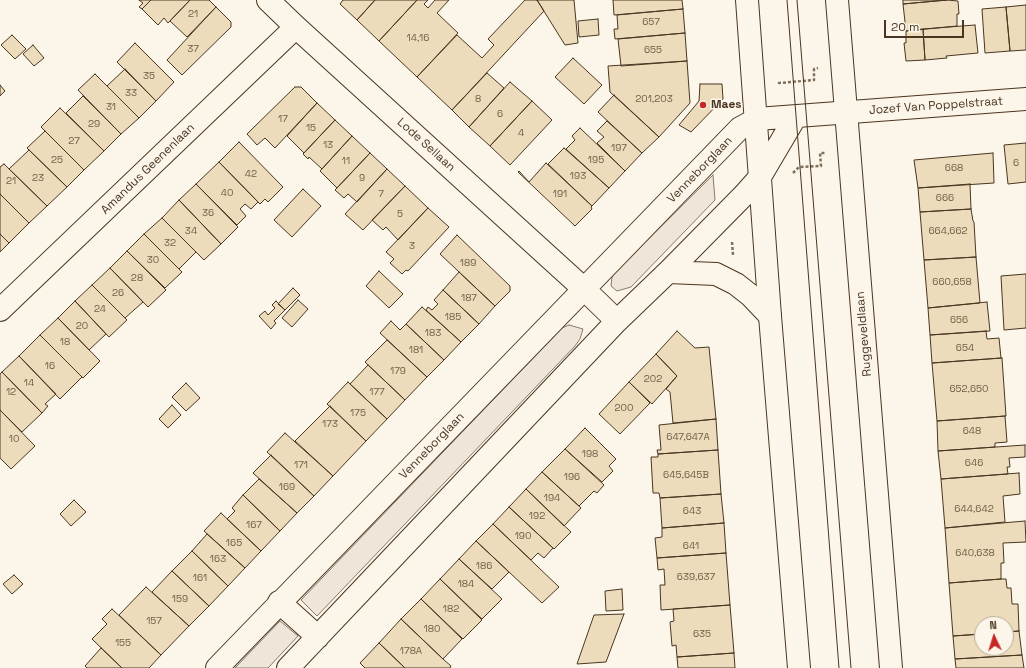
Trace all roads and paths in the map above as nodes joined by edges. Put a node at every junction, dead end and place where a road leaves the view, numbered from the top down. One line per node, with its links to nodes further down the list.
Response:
1 (268, 0): 4 (street, Lode Sellaan)
2 (747, 0): 7 (street)
3 (837, 0): 5 (street, Ruggeveldlaan)
4 (296, 27): 14 (street, Lode Sellaan); 15 (street, Amandus Geenenlaan)
5 (843, 67): 7 (path); 8 (street, Ruggeveldlaan)
6 (1026, 99): 8 (street, Jozef Van Poppelstraat)
7 (756, 109): 9 (street, Venneborglaan); 11 (street); 14 (street, Venneborglaan)
8 (846, 113): 9 (street, Venneborglaan); 10 (street, Ruggeveldlaan)
9 (796, 116): 11 (street)
10 (849, 152): 12 (path); 23 (street, Ruggeveldlaan)
11 (760, 177): 12 (street); 13 (street)
12 (762, 199): 16 (street)
13 (668, 272): 16 (street); 17 (street)
14 (584, 289): 17 (street); 18 (street, Venneborglaan)
15 (0, 310)
16 (770, 316): 22 (street)
17 (617, 322): 19 (street)
18 (280, 602): 19 (street); 20 (street, Venneborglaan)
19 (318, 637): 21 (street)
20 (216, 668)
21 (288, 668)
22 (799, 668)
23 (891, 668)

